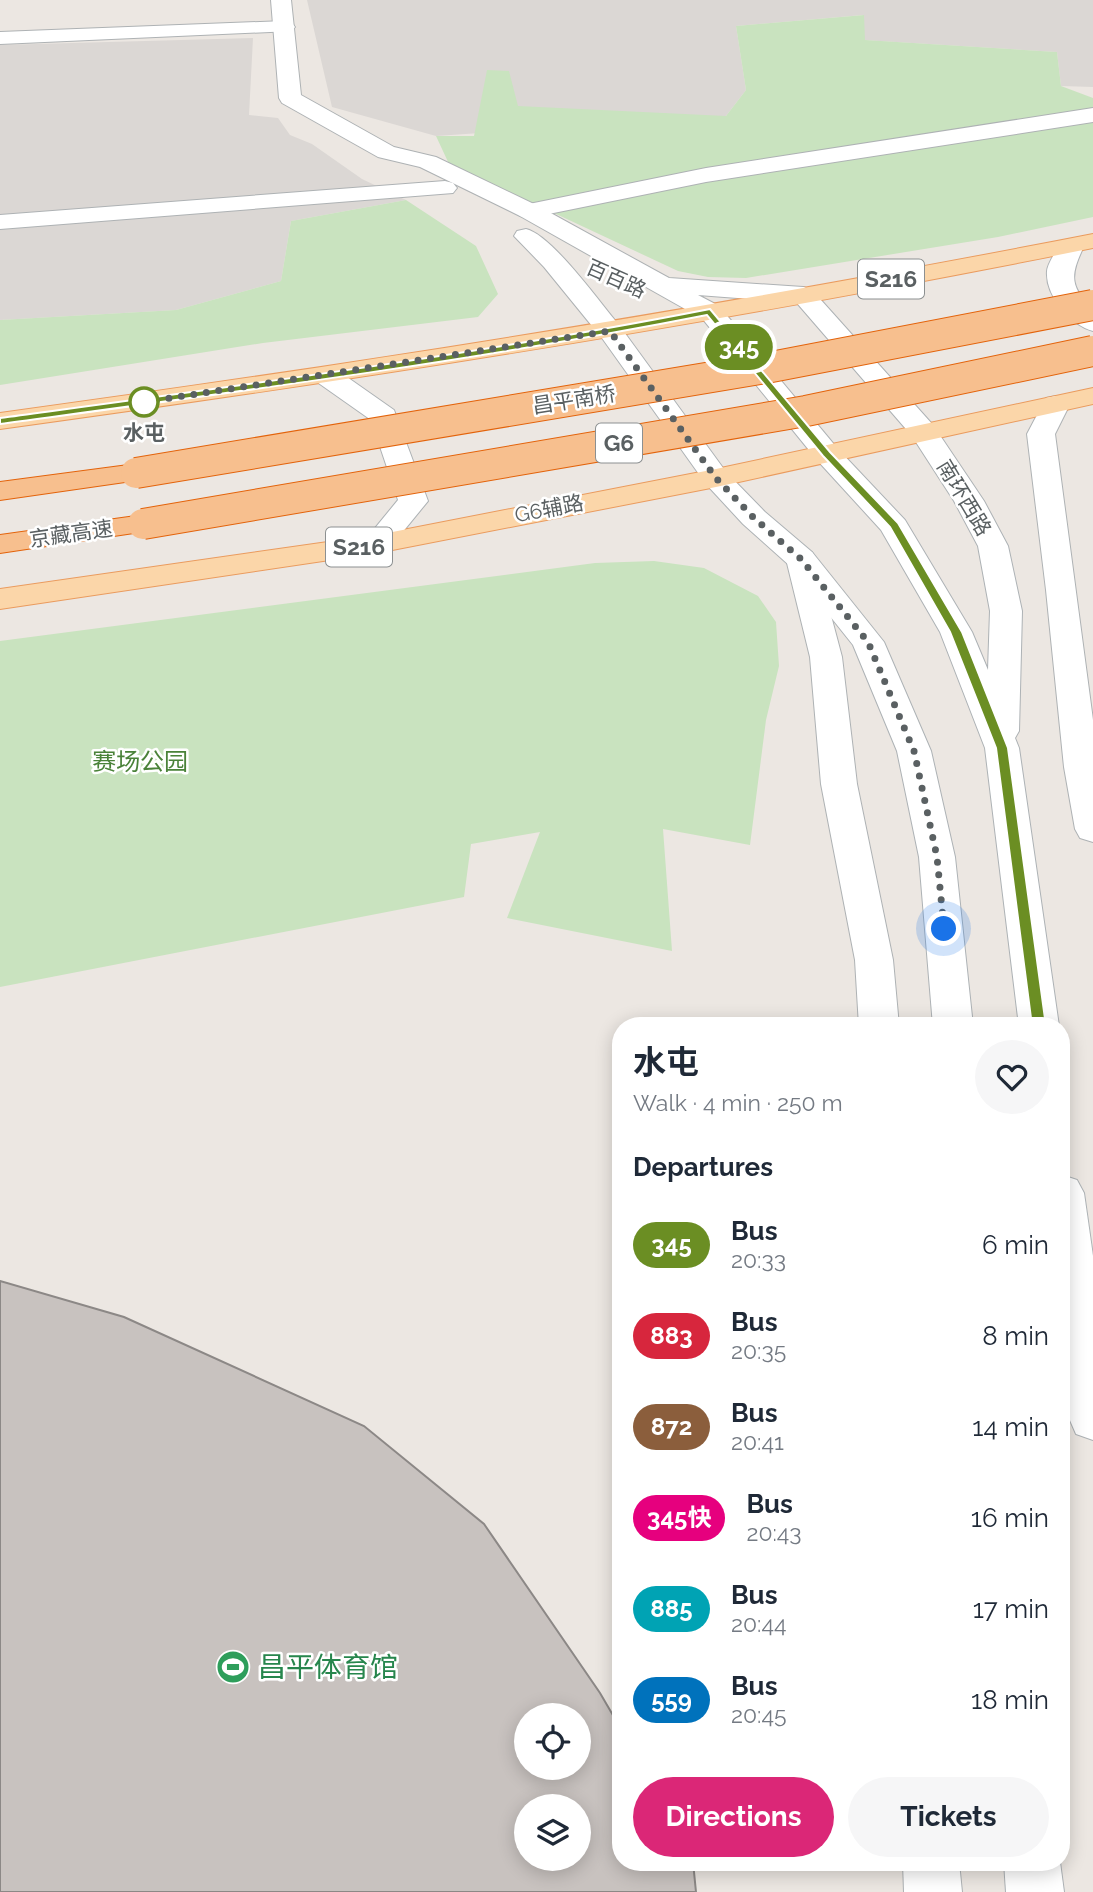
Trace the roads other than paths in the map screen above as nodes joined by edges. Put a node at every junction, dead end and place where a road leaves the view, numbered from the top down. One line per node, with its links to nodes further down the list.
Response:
1 (281, 0): 2 (street)
2 (285, 27): 3 (street); 5 (street)
3 (0, 38)
4 (1093, 115): 8 (street)
5 (386, 152): 6 (street, 百百路); 8 (street)
6 (444, 188): 7 (street); 8 (street, 百百路)
7 (0, 222)
8 (528, 224): 10 (street); 13 (street, 百百路); 15 (street, 百百路)
9 (1082, 244): 11 (main road, S216); 14 (street)
10 (660, 284): 11 (street); 13 (street)
11 (803, 295): 13 (main road, S216); 21 (street, 南环西路)
12 (1093, 305): 24 (highway, 昌平南桥 / G6, bridge)
13 (710, 312): 15 (main road, S216); 22 (street, 南环西路)
14 (1093, 323)
15 (610, 331): 17 (main road, S216); 23 (street, 百百路)
16 (1093, 351): 25 (highway, 京藏高速 / G6, bridge)
17 (327, 376): 20 (main road, S216); 26 (street)
18 (1093, 396): 19 (main road, G6辅路 / S216)
19 (1056, 404): 21 (main road, G6辅路 / S216); 30 (street)
20 (0, 421)
21 (923, 431): 22 (main road, G6辅路 / S216); 29 (street, 南环西路)
22 (827, 454): 23 (main road, G6辅路 / S216); 29 (street, 南环西路)
23 (716, 478): 26 (main road, G6辅路 / S216); 27 (street, 百百路)
24 (0, 491)
25 (0, 544)
26 (377, 544): 28 (main road, G6辅路 / S216)
27 (801, 559): 31 (street); 32 (street)
28 (0, 599)
29 (1002, 748): 33 (street, 南环西路)
30 (1093, 829)
31 (877, 1017)
32 (952, 1017)
33 (1038, 1017)
34 (1070, 1251): 35 (street)
35 (1093, 1418)
36 (932, 1871): 38 (street)
37 (1033, 1871): 39 (street)
38 (933, 1892)
39 (1035, 1892)

